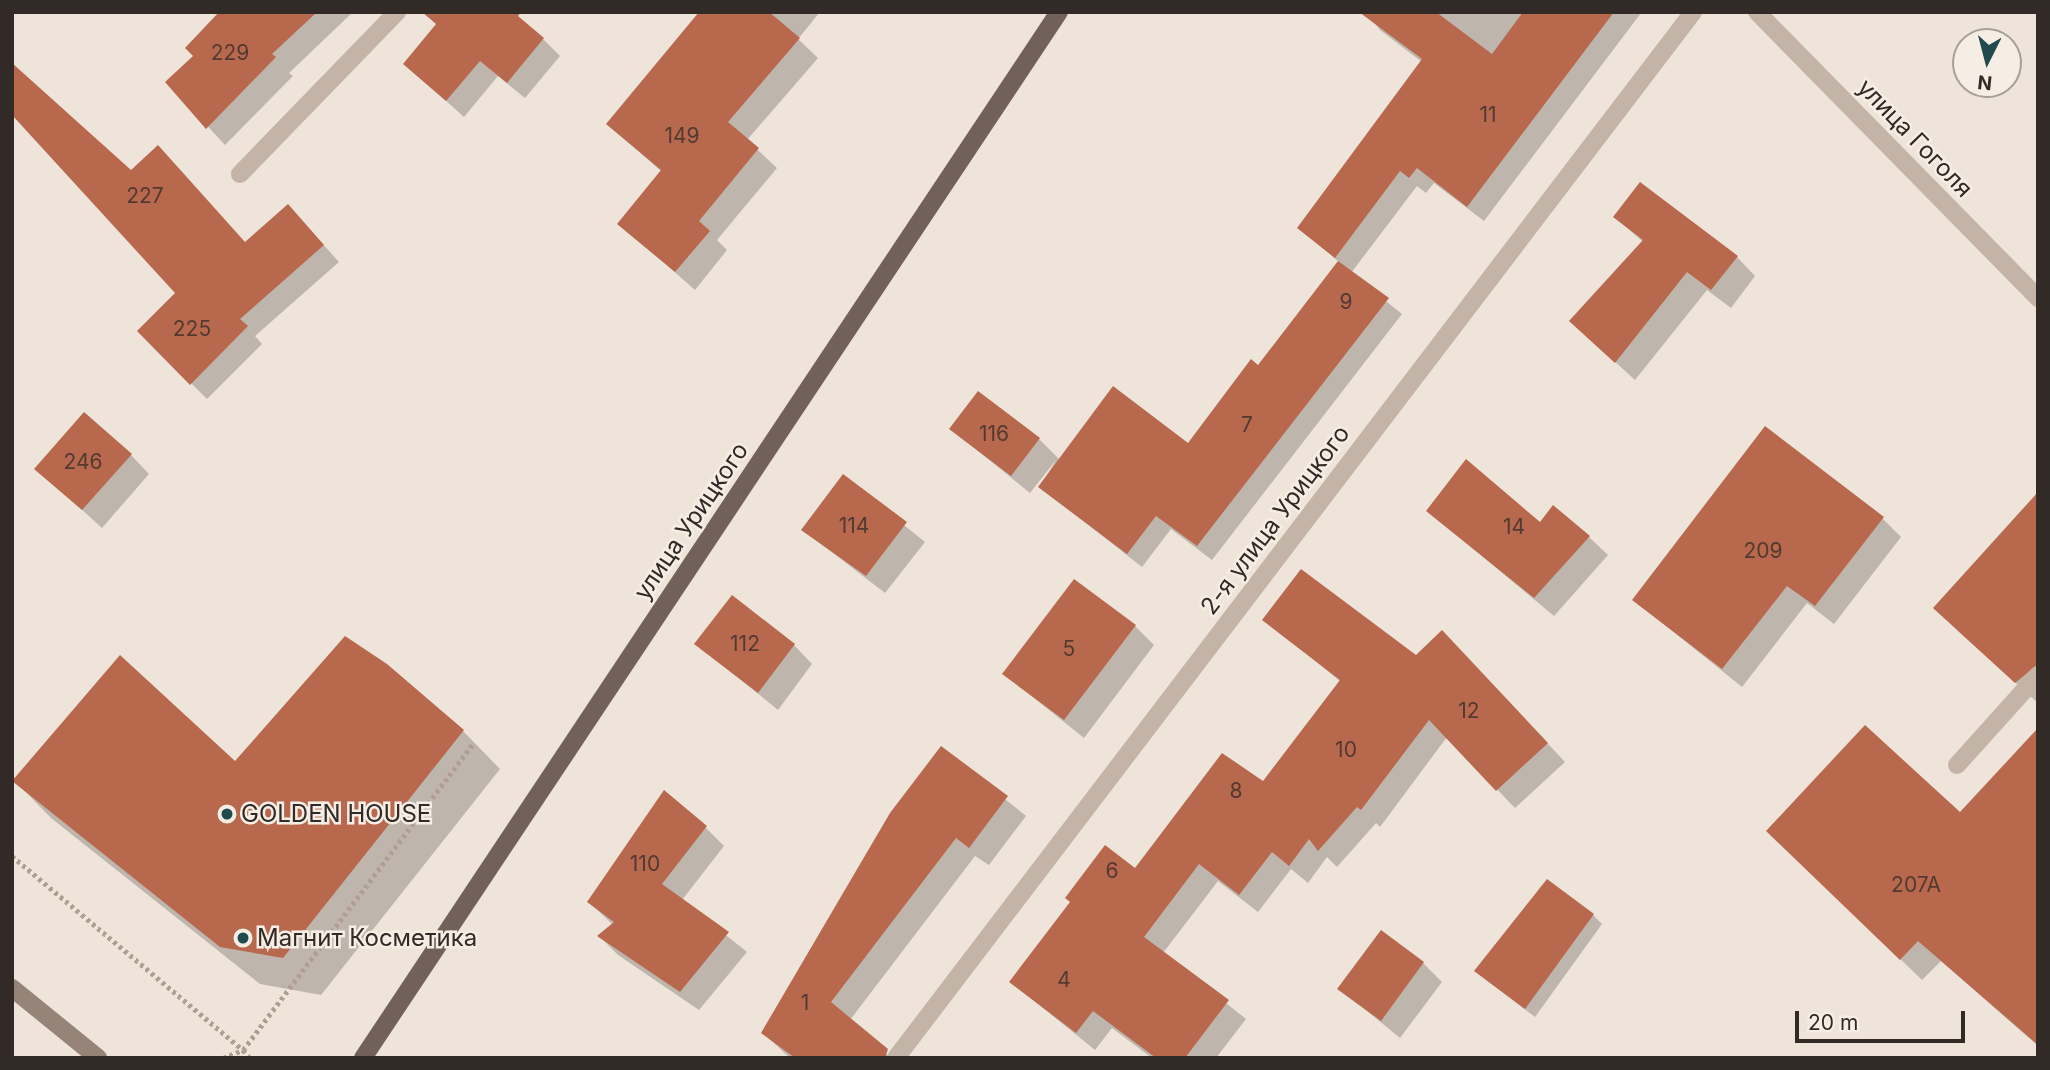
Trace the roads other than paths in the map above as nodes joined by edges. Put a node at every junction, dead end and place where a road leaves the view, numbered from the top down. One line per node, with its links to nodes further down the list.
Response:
1 (397, 12): 5 (street)
2 (1059, 12): 11 (main road, улица Урицкого)
3 (1693, 12): 12 (street, 2-я улица Урицкого)
4 (1757, 12): 6 (street, улица Гоголя)
5 (240, 174)
6 (2038, 298)
7 (2038, 675): 8 (street)
8 (1957, 765)
9 (12, 988): 10 (main road)
10 (98, 1058)
11 (363, 1058)
12 (896, 1058)

